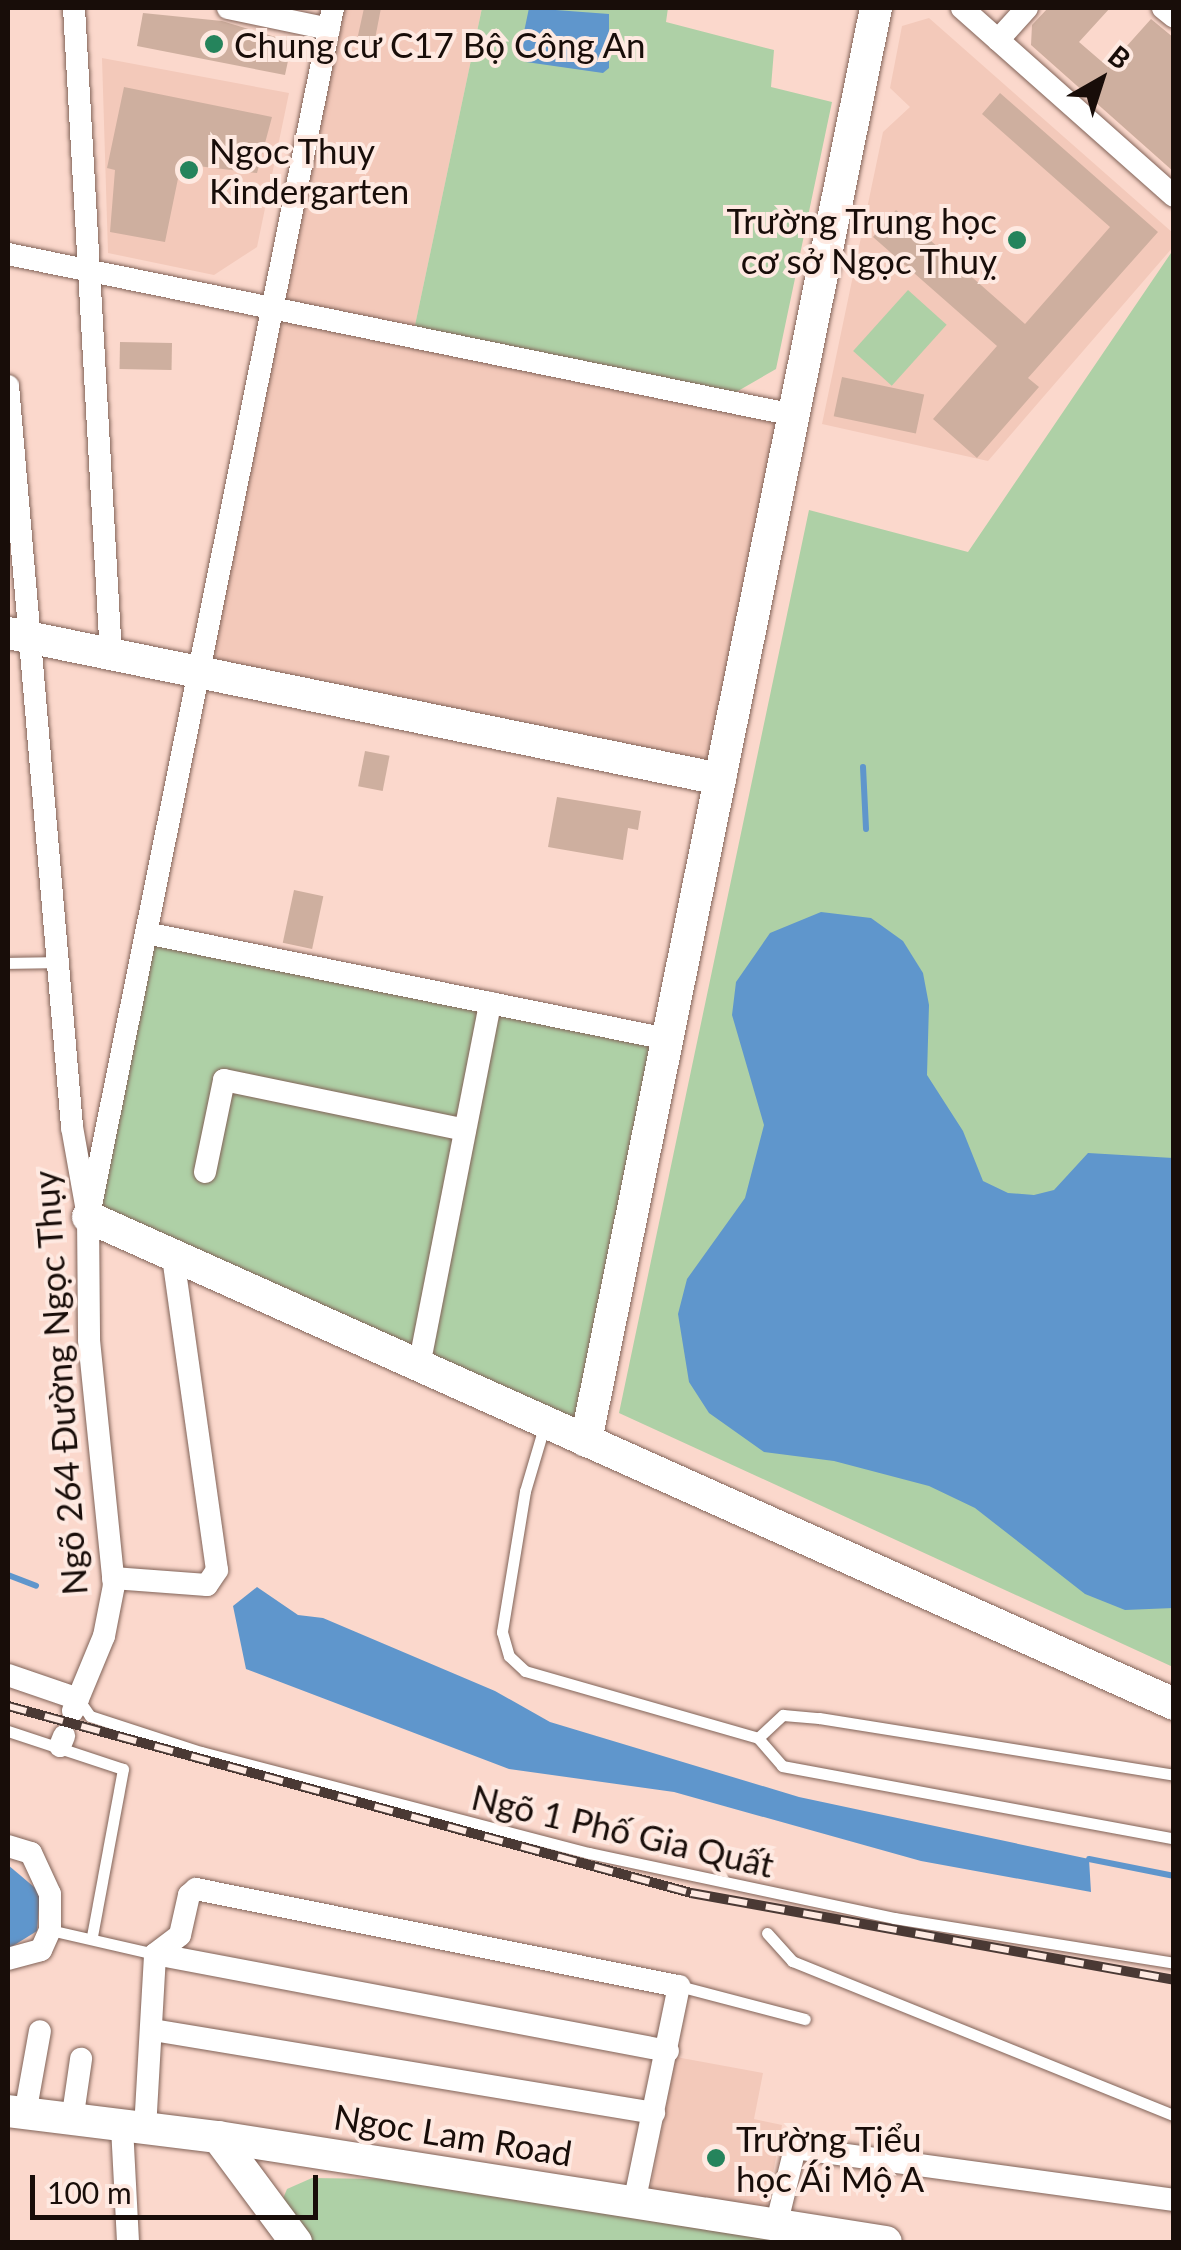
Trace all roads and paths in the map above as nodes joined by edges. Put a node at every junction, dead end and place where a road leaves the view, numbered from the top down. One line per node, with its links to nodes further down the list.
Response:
1 (74, 8): 12 (street)
2 (228, 8): 8 (street)
3 (876, 8): 15 (street)
4 (962, 8): 9 (street)
5 (1027, 8): 9 (street)
6 (1163, 8): 7 (street)
7 (1174, 17)
8 (331, 18): 13 (street)
9 (998, 40): 10 (street)
10 (1174, 196)
11 (8, 254): 12 (street)
12 (92, 272): 13 (street); 17 (street)
13 (272, 308): 15 (street); 18 (street)
14 (8, 386): 16 (street, Ngõ 264 Đường Ngọc Thụy)
15 (794, 415): 19 (street)
16 (20, 636): 17 (street); 21 (street, Ngõ 264 Đường Ngọc Thụy)
17 (112, 654): 18 (street)
18 (199, 672): 19 (street); 20 (street)
19 (720, 780): 24 (street)
20 (146, 933): 23 (street); 27 (street)
21 (62, 962): 22 (lane); 27 (street, Ngõ 264 Đường Ngọc Thụy)
22 (8, 963)
23 (490, 1003): 24 (street); 25 (street)
24 (667, 1039): 31 (street)
25 (466, 1130): 26 (street); 29 (street)
26 (206, 1172)
27 (88, 1217): 28 (street); 32 (street, Ngõ 264 Đường Ngọc Thụy)
28 (173, 1255): 29 (street); 32 (street)
29 (418, 1366): 30 (street)
30 (545, 1422): 31 (street); 37 (lane)
31 (586, 1441): 34 (street)
32 (113, 1578): 35 (street, Ngõ 264 Đường Ngọc Thụy)
33 (8, 1675): 35 (street)
34 (1174, 1704)
35 (76, 1705): 46 (lane, Ngõ 1 Phố Gia Quất)
36 (8, 1731): 43 (lane)
37 (758, 1738): 38 (lane); 39 (lane)
38 (1174, 1775)
39 (1174, 1839)
40 (8, 1846): 41 (street)
41 (50, 1930): 43 (lane); 45 (street)
42 (768, 1933): 55 (lane)
43 (92, 1936): 44 (lane)
44 (155, 1954): 47 (street); 49 (street); 51 (street)
45 (8, 1959)
46 (1174, 1962)
47 (678, 1986): 48 (lane); 51 (street)
48 (805, 2019)
49 (154, 2030): 54 (street); 57 (street)
50 (40, 2031): 53 (street)
51 (668, 2051): 54 (street)
52 (81, 2059): 56 (street)
53 (16, 2112): 56 (street, Ngoc Lam Road)
54 (654, 2113): 62 (street)
55 (1174, 2115)
56 (72, 2121): 57 (street, Ngoc Lam Road)
57 (133, 2128): 58 (street, Ngoc Lam Road); 64 (street)
58 (218, 2138): 59 (street, Ngoc Lam Road); 60 (street)
59 (277, 2147): 60 (street); 62 (street, Ngoc Lam Road)
60 (262, 2191): 65 (street)
61 (1174, 2200): 63 (street)
62 (634, 2203): 63 (street, Ngoc Lam Road)
63 (776, 2222): 66 (street, Ngoc Lam Road)
64 (128, 2242)
65 (296, 2242)
66 (886, 2242)

